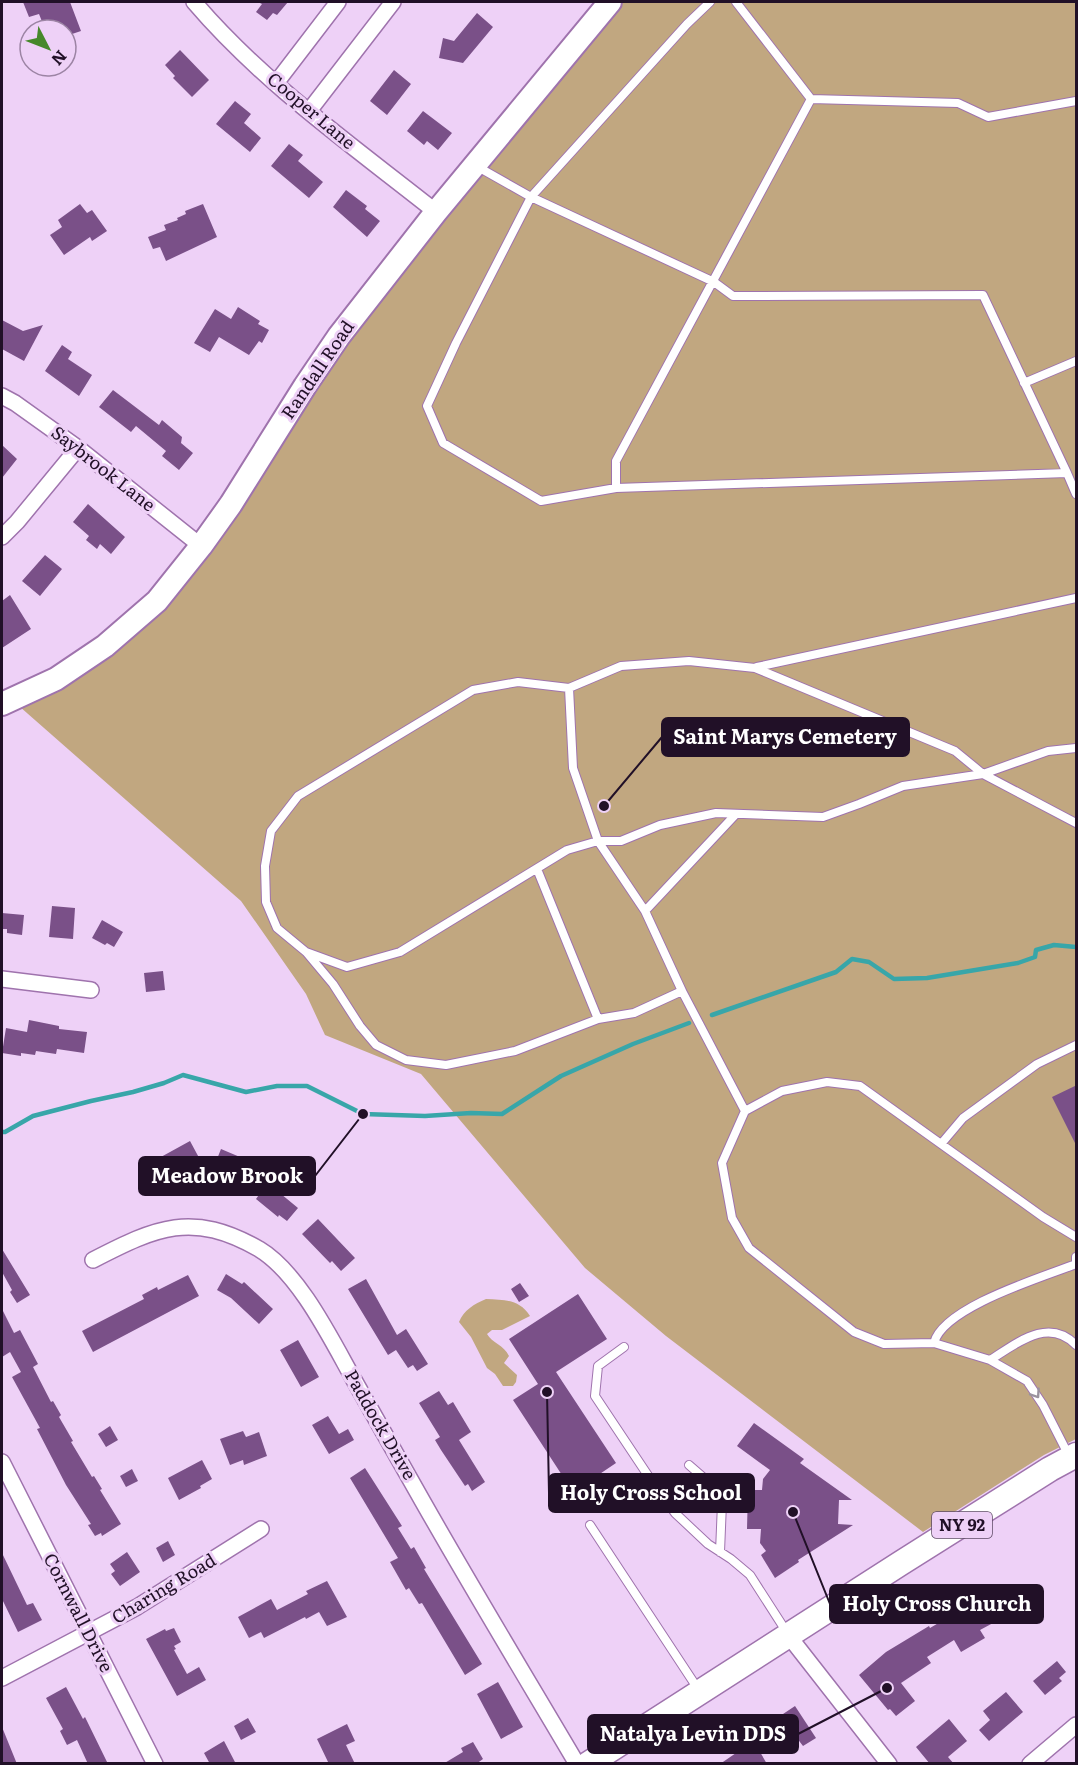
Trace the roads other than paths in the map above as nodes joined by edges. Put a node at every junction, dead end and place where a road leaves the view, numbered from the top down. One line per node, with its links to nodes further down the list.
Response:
1 (194, 2): 7 (street, Cooper Lane)
2 (338, 2): 7 (street)
3 (393, 2): 10 (street)
4 (610, 2): 11 (street, Randall Road)
5 (710, 2): 12 (lane)
6 (736, 2): 8 (lane)
7 (276, 83): 10 (street, Cooper Lane)
8 (811, 99): 9 (lane); 14 (lane)
9 (1077, 101)
10 (309, 111): 13 (street, Cooper Lane)
11 (475, 165): 12 (lane); 13 (street, Randall Road)
12 (531, 197): 14 (lane); 20 (lane)
13 (436, 213): 23 (street, Randall Road)
14 (714, 282): 16 (lane); 20 (lane)
15 (1077, 361): 16 (lane)
16 (1024, 383): 19 (lane)
17 (2, 396): 18 (street, Saybrook Lane)
18 (78, 448): 22 (street); 23 (street, Saybrook Lane)
19 (1067, 473): 20 (lane); 21 (lane)
20 (616, 488)
21 (1077, 494)
22 (2, 537)
23 (201, 546): 27 (street, Randall Road)
24 (1077, 598): 25 (lane)
25 (755, 668): 26 (lane); 29 (lane)
26 (569, 688): 32 (lane); 35 (lane)
27 (2, 704)
28 (1077, 748): 29 (lane)
29 (982, 774): 30 (lane); 31 (lane)
30 (736, 814): 32 (lane); 34 (lane)
31 (1077, 823)
32 (598, 841): 33 (lane); 34 (lane)
33 (537, 869): 35 (lane); 39 (lane)
34 (645, 911): 38 (lane)
35 (306, 952): 39 (lane)
36 (2, 979): 37 (street)
37 (91, 990)
38 (682, 991): 39 (lane); 41 (lane)
39 (598, 1019)
40 (1077, 1045): 42 (lane)
41 (745, 1111): 42 (lane); 47 (lane)
42 (941, 1144): 43 (lane)
43 (1077, 1237)
44 (1077, 1257): 46 (lane)
45 (93, 1260): 63 (street, Paddock Drive)
46 (1076, 1264): 47 (lane)
47 (934, 1343): 50 (lane)
48 (1077, 1345): 50 (lane)
49 (624, 1347): 56 (lane)
50 (990, 1360): 51 (lane, one-way to 51)
51 (1073, 1457): 58 (main road, NY 92)
52 (2, 1462): 57 (street, Cornwall Drive)
53 (689, 1465): 56 (lane)
54 (590, 1525): 60 (lane)
55 (261, 1529): 57 (street, Charing Road)
56 (720, 1552): 58 (lane)
57 (89, 1634): 59 (street, Charing Road); 62 (street, Cornwall Drive)
58 (788, 1635): 60 (main road, NY 92); 65 (street)
59 (2, 1678)
60 (700, 1692): 64 (main road, NY 92)
61 (1077, 1725): 66 (street)
62 (155, 1764)
63 (577, 1764)
64 (588, 1764)
65 (889, 1764)
66 (1030, 1764)

